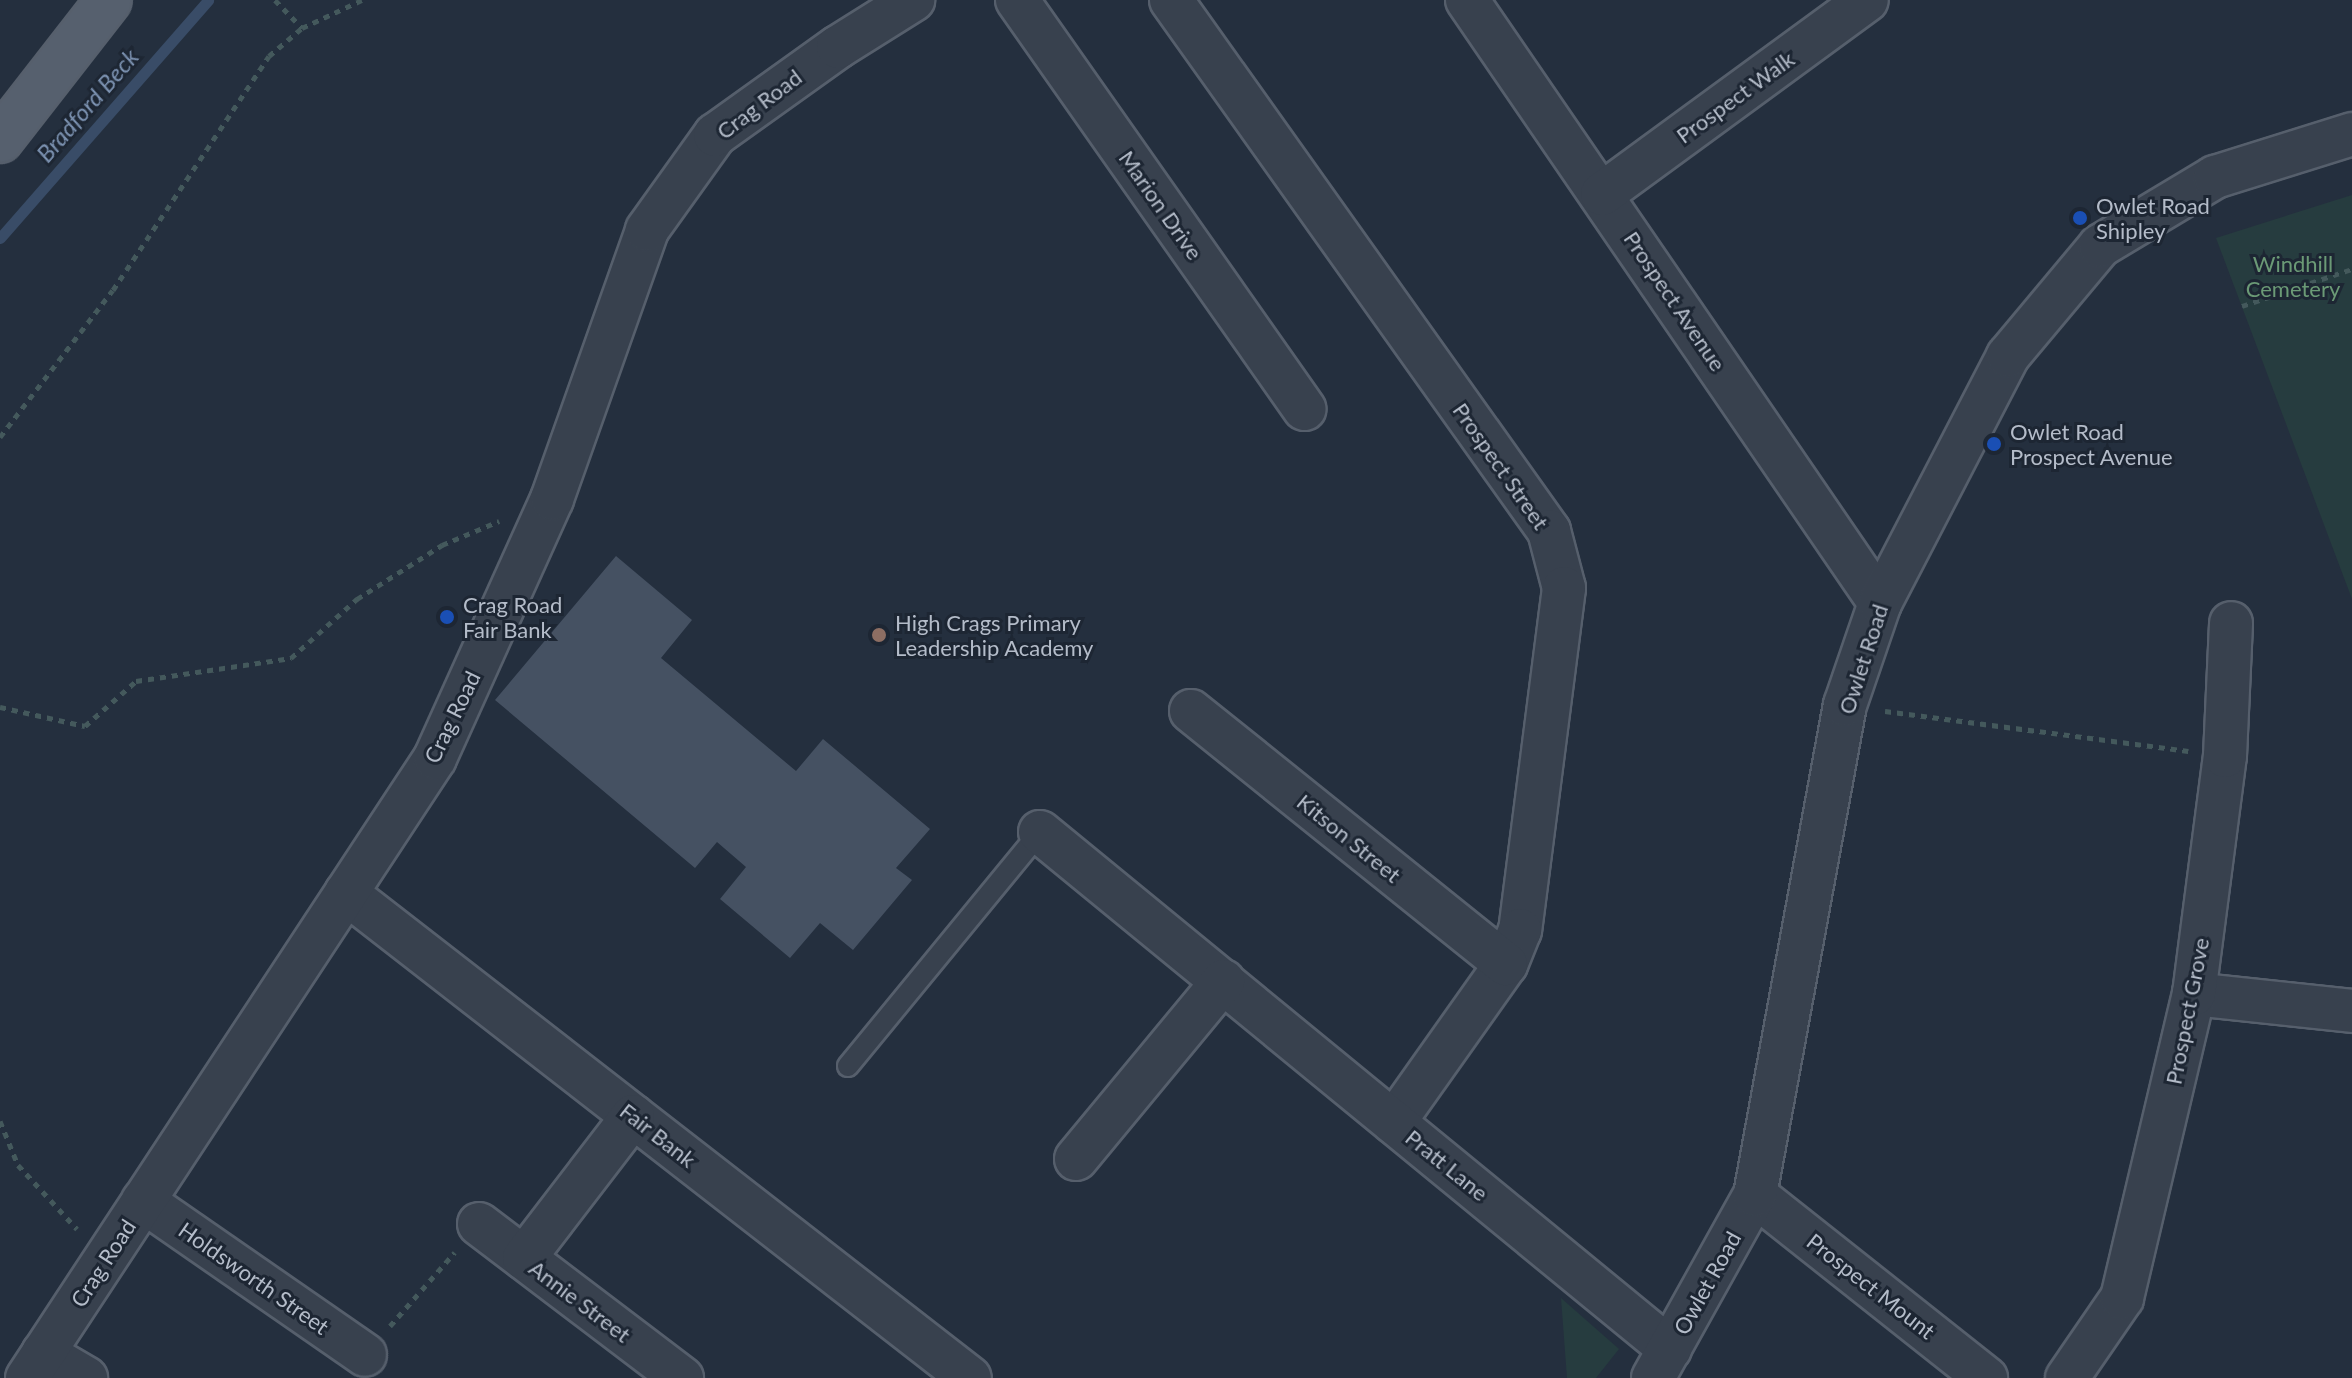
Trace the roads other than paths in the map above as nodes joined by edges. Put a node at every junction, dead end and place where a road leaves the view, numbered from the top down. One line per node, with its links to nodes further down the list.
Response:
1 (109, 0): 8 (main road)
2 (913, 0): 15 (street, Crag Road)
3 (1017, 0): 10 (street, Marion Drive)
4 (1171, 0): 16 (street, Prospect Street)
5 (1467, 0): 9 (street, Prospect Avenue)
6 (1867, 0): 9 (street, Prospect Walk)
7 (2352, 134): 11 (street, Owlet Road)
8 (0, 140)
9 (1602, 194): 11 (street, Prospect Avenue)
10 (1304, 409)
11 (1880, 603): 24 (street, Owlet Road)
12 (2231, 623): 18 (street, Prospect Grove)
13 (1191, 711): 16 (street, Kitson Street)
14 (1040, 832): 17 (street, Pratt Lane); 20 (lane)
15 (346, 893): 21 (street, Fair Bank); 25 (street, Crag Road)
16 (1506, 964): 22 (street, Prospect Street)
17 (1223, 981): 22 (street, Pratt Lane); 23 (street)
18 (2194, 994): 19 (street); 35 (street, Prospect Grove)
19 (2352, 1011)
20 (848, 1066)
21 (633, 1116): 27 (street); 33 (street, Fair Bank)
22 (1394, 1122): 29 (street, Pratt Lane)
23 (1076, 1159)
24 (1755, 1195): 29 (street, Owlet Road); 34 (street, Prospect Mount)
25 (143, 1201): 28 (street, Holdsworth Street); 30 (street, Crag Road)
26 (479, 1224): 27 (street, Annie Street)
27 (524, 1258): 32 (street, Annie Street)
28 (365, 1355)
29 (1662, 1364)
30 (35, 1366): 31 (street)
31 (86, 1378)
32 (682, 1378)
33 (970, 1378)
34 (1986, 1378)
35 (2067, 1378)

